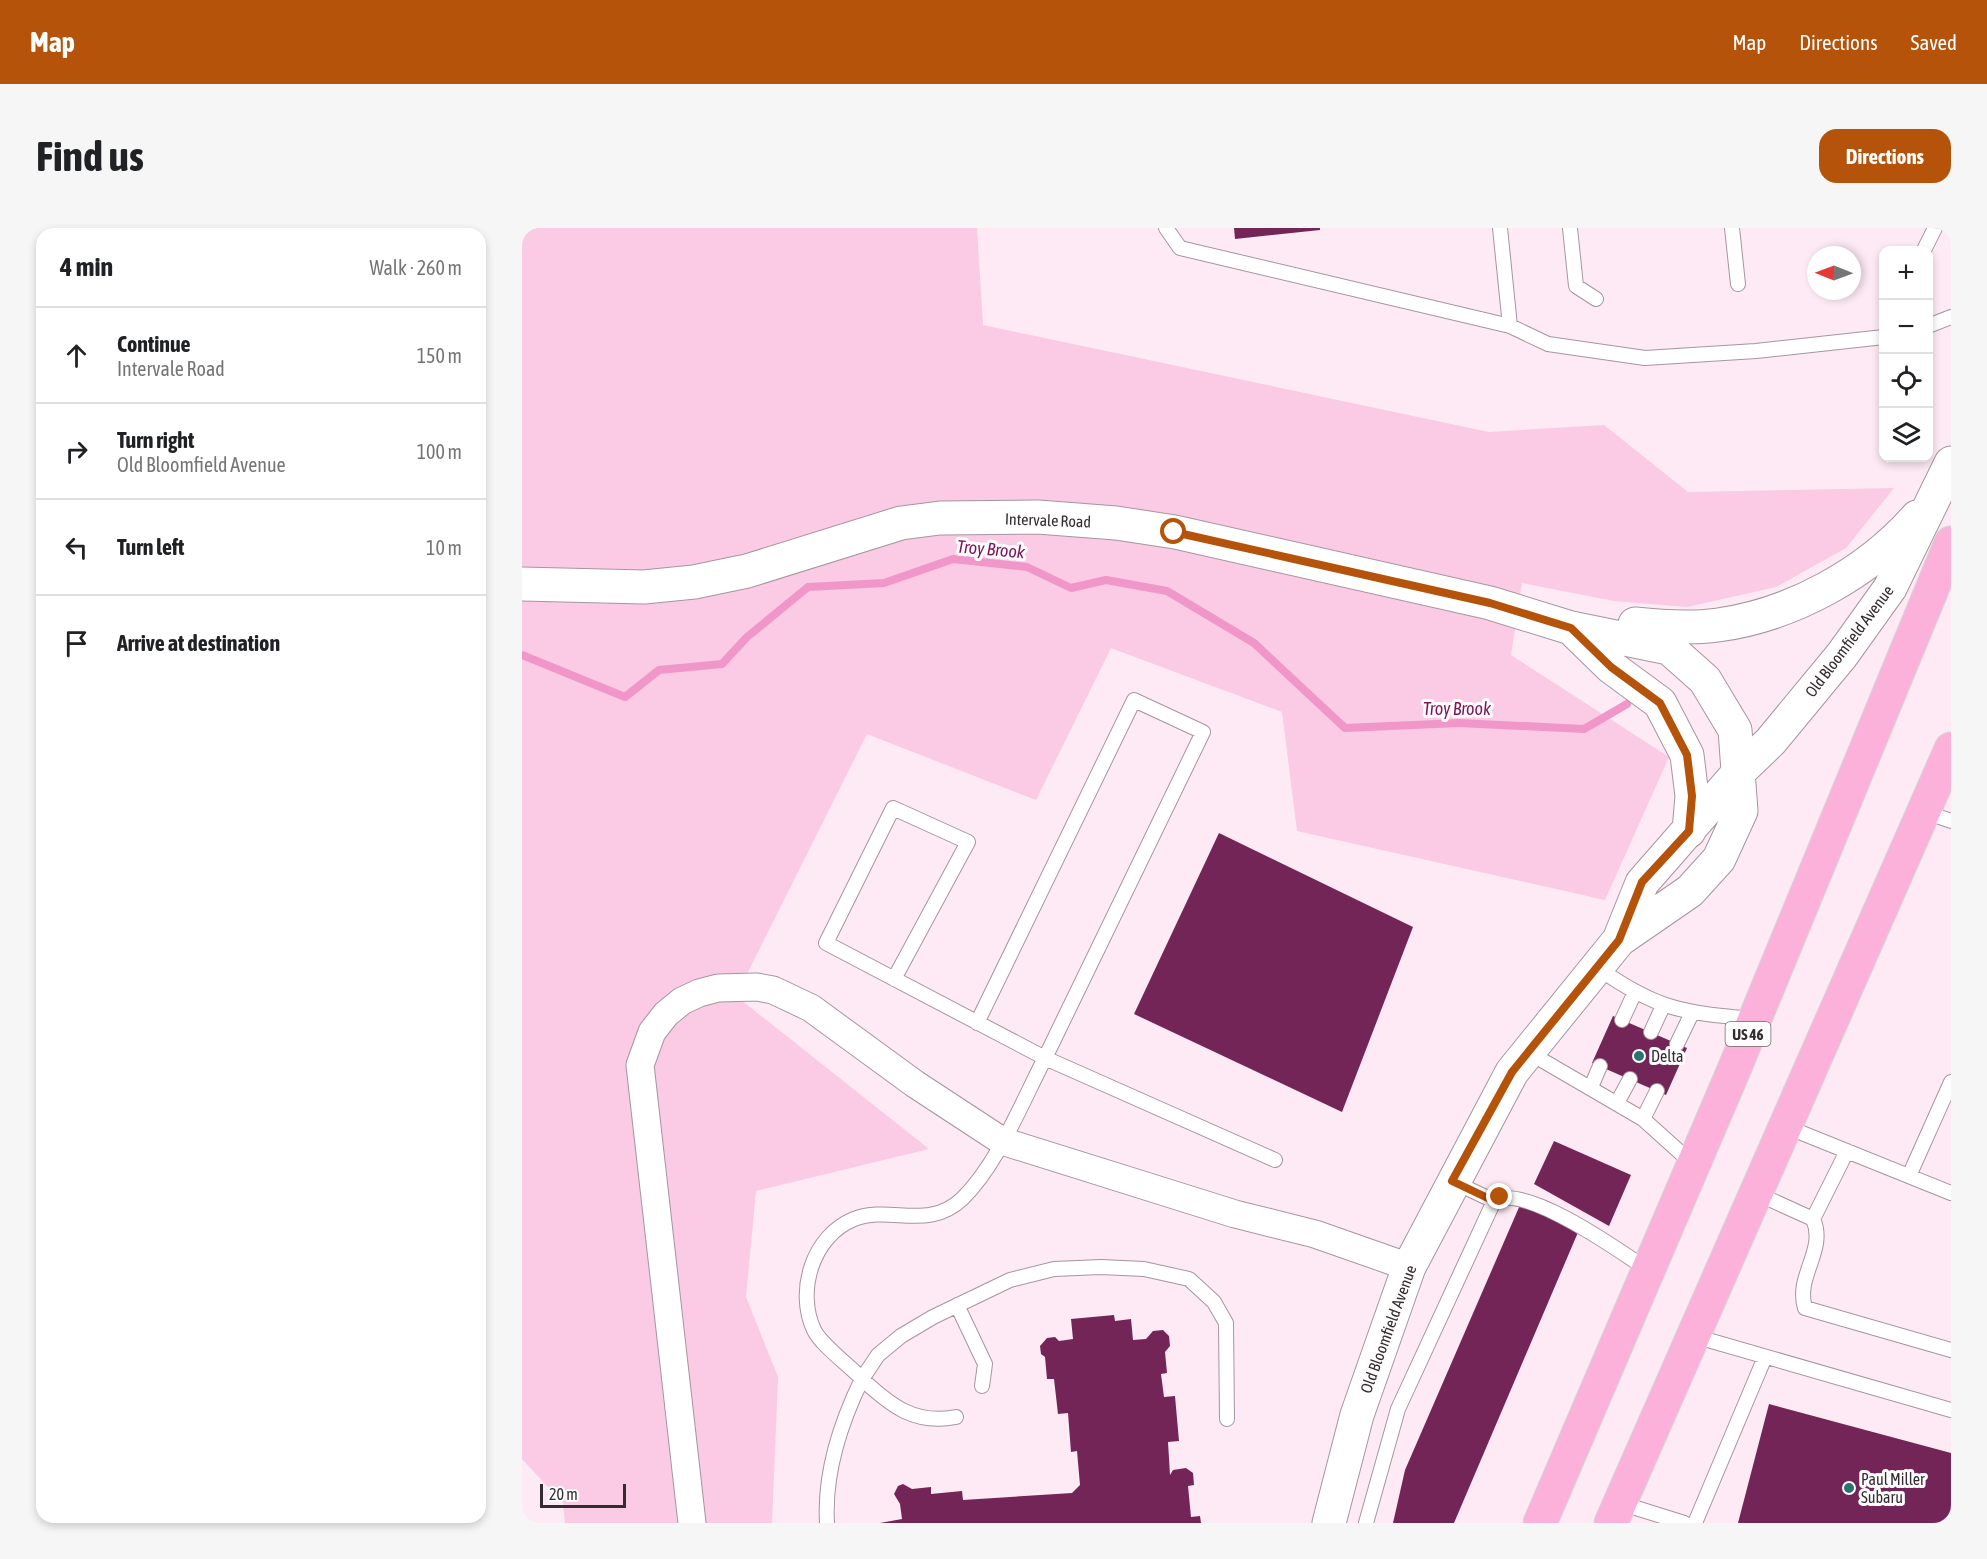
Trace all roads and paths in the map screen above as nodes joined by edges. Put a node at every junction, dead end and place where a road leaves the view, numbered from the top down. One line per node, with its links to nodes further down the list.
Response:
1 (1166, 228): 11 (lane)
2 (1500, 228): 11 (lane)
3 (1570, 228): 8 (lane)
4 (1732, 228): 7 (lane)
5 (1935, 228): 6 (lane)
6 (1926, 246)
7 (1738, 284)
8 (1596, 299)
9 (1951, 317): 10 (lane)
10 (1933, 324)
11 (1510, 326): 12 (lane)
12 (1879, 338)
13 (1951, 463): 14 (street, Old Bloomfield Avenue)
14 (1935, 498): 17 (street); 20 (street, Old Bloomfield Avenue)
15 (1951, 543): 29 (highway, US 46)
16 (522, 584): 17 (street, Intervale Road)
17 (1531, 615): 18 (street, Intervale Road)
18 (1571, 628): 20 (street, Intervale Road); 22 (street, Intervale Road)
19 (1951, 749): 21 (highway)
20 (1740, 771): 22 (street, Old Bloomfield Avenue); 23 (street, Old Bloomfield Avenue)
21 (1938, 816): 43 (highway)
22 (1689, 831): 23 (street, Old Bloomfield Avenue)
23 (1619, 940): 24 (street, Old Bloomfield Avenue)
24 (1598, 968): 26 (lane); 34 (street, Old Bloomfield Avenue)
25 (894, 979): 25 (lane); 31 (lane)
26 (1635, 992): 27 (lane); 30 (lane)
27 (1663, 1006): 28 (lane); 32 (lane)
28 (1692, 1013): 29 (lane); 33 (lane)
29 (1755, 1019): 47 (highway, US 46)
30 (1622, 1020)
31 (977, 1023): 35 (lane); 35 (lane)
32 (1651, 1032)
33 (1677, 1044)
34 (1528, 1052): 39 (lane); 49 (street, Old Bloomfield Avenue)
35 (1045, 1058): 44 (lane); 46 (lane)
36 (1600, 1066): 39 (lane)
37 (1630, 1079): 41 (lane)
38 (1951, 1082): 48 (lane)
39 (1591, 1087): 41 (lane)
40 (1657, 1091): 42 (lane)
41 (1617, 1103): 42 (lane)
42 (1643, 1119): 47 (lane)
43 (1787, 1127): 45 (lane); 51 (highway)
44 (1002, 1141): 54 (street); 60 (lane); 67 (street)
45 (1847, 1151): 48 (lane); 53 (lane)
46 (1275, 1160)
47 (1693, 1164): 55 (highway, US 46)
48 (1909, 1176): 50 (lane)
49 (1452, 1181): 52 (lane); 54 (street, Old Bloomfield Avenue)
50 (1951, 1193)
51 (1758, 1194): 53 (lane); 57 (highway)
52 (1494, 1201): 55 (lane); 69 (lane)
53 (1813, 1219): 58 (lane)
54 (1408, 1267): 66 (street, Old Bloomfield Avenue)
55 (1648, 1270): 70 (highway, US 46)
56 (957, 1305): 60 (lane); 61 (lane); 64 (lane)
57 (1694, 1336): 59 (lane); 65 (highway)
58 (1951, 1350)
59 (1765, 1357): 62 (lane); 72 (lane)
60 (862, 1379): 63 (lane); 68 (lane)
61 (982, 1386)
62 (1951, 1410)
63 (956, 1417)
64 (1227, 1419)
65 (1616, 1513): 71 (lane)
66 (1332, 1522)
67 (692, 1523)
68 (827, 1523)
69 (1366, 1523)
70 (1540, 1523)
71 (1684, 1523)
72 (1695, 1523)

